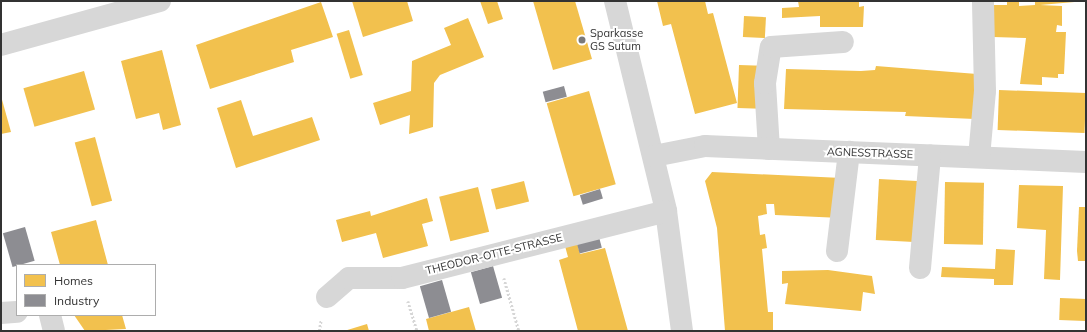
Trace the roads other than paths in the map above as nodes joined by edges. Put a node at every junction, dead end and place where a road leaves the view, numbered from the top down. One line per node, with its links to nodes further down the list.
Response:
1 (160, 1): 5 (street)
2 (616, 1): 9 (street)
3 (983, 1): 10 (street)
4 (843, 42): 6 (street)
5 (1, 45)
6 (769, 149): 7 (street, AGNESSTRASSE); 9 (street, AGNESSTRASSE)
7 (849, 152): 8 (street, AGNESSTRASSE); 13 (street)
8 (930, 155): 10 (street, AGNESSTRASSE); 14 (street)
9 (654, 156): 12 (street)
10 (979, 158): 11 (street, AGNESSTRASSE)
11 (1086, 162)
12 (666, 210): 15 (street, THEODOR-OTTE-STRASSE); 20 (street)
13 (837, 251)
14 (920, 268)
15 (328, 297)
16 (16, 312): 17 (street)
17 (1, 313)
18 (50, 316): 19 (street)
19 (54, 331)
20 (682, 331)

